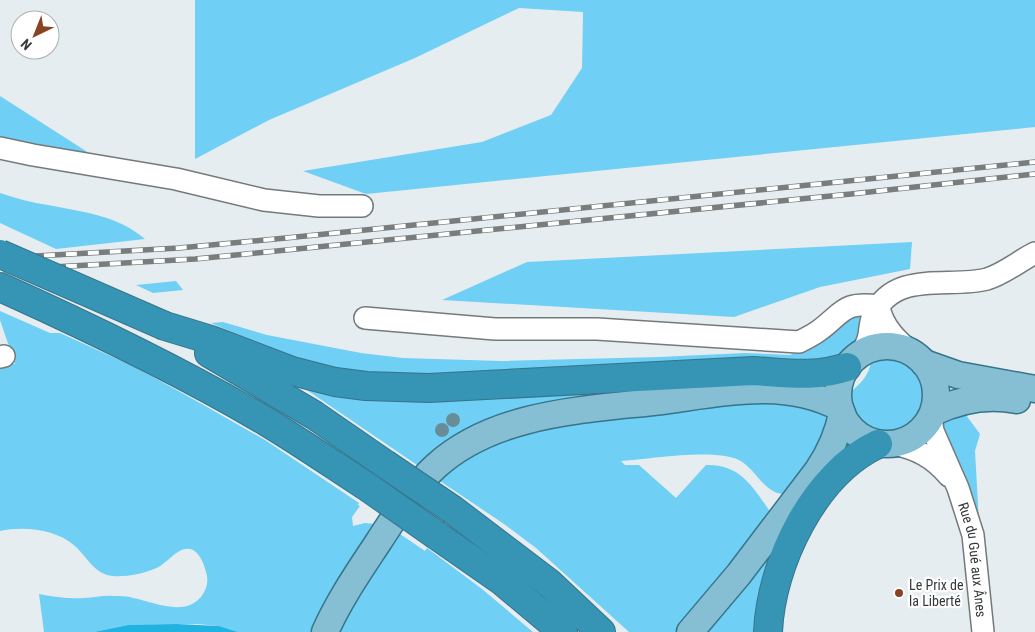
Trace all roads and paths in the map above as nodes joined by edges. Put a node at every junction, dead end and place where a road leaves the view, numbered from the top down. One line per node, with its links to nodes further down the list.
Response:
1 (0, 148): 2 (street)
2 (362, 206)
3 (1035, 253): 6 (street)
4 (0, 254): 8 (highway, bridge)
5 (0, 287): 18 (highway, bridge)
6 (879, 306): 7 (street); 9 (street); 10 (street)
7 (365, 318)
8 (165, 326): 10 (highway); 19 (highway, bridge)
9 (919, 358): 10 (main road); 11 (main road); 14 (main road)
10 (855, 360): 13 (main road)
11 (1035, 389)
12 (1035, 404): 14 (main road)
13 (841, 410): 15 (main road); 17 (main road); 20 (main road)
14 (932, 414): 15 (main road); 16 (street, Rue du Gué aux Ânes)
15 (886, 444): 16 (street, Rue du Gué aux Ânes); 21 (highway)
16 (958, 488): 22 (street, Rue du Gué aux Ânes)
17 (325, 632)
18 (563, 632)
19 (601, 632)
20 (690, 632)
21 (768, 632)
22 (983, 632)

